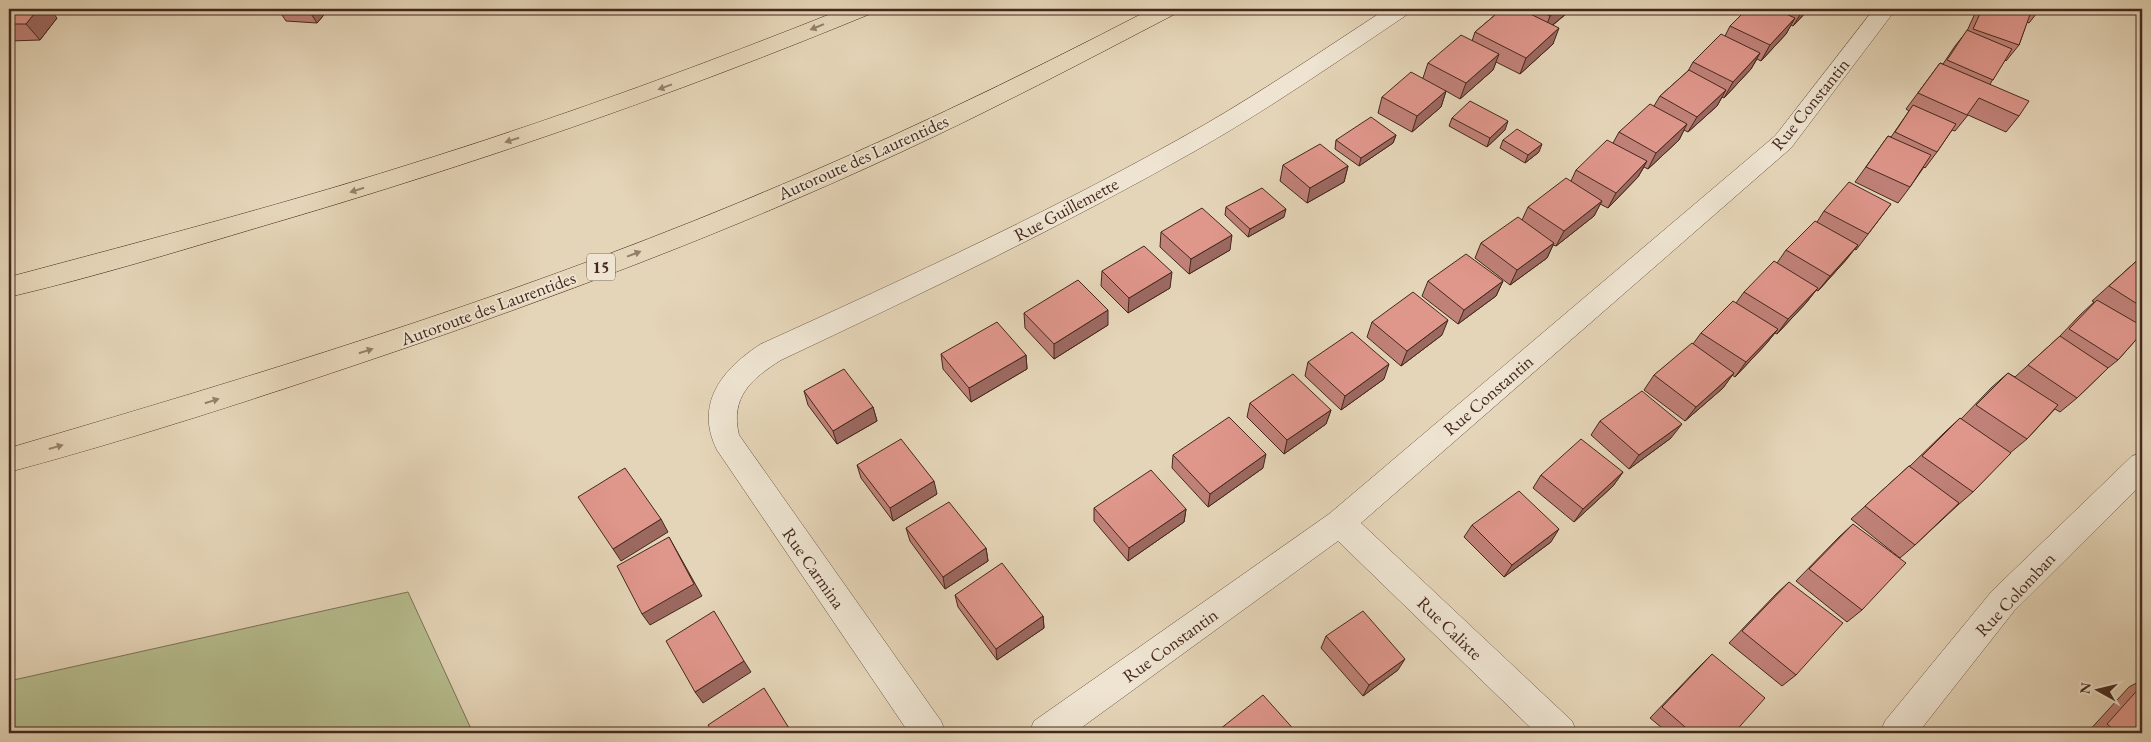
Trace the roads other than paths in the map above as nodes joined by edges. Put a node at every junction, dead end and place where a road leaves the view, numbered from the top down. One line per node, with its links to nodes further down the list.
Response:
1 (862, 9): 5 (highway, one-way to 5)
2 (1166, 9): 7 (highway, Autoroute des Laurentides / 15, one-way to 2)
3 (1400, 9): 6 (street, Rue Guillemette)
4 (1885, 9): 9 (street, Rue Constantin)
5 (9, 287)
6 (727, 394): 10 (street, Rue Carmina)
7 (9, 460)
8 (2142, 465): 13 (street, Rue Colomban)
9 (1340, 523): 11 (street, Rue Constantin); 12 (street, Rue Calixte)
10 (929, 733)
11 (1046, 733)
12 (1560, 733)
13 (1897, 733)

